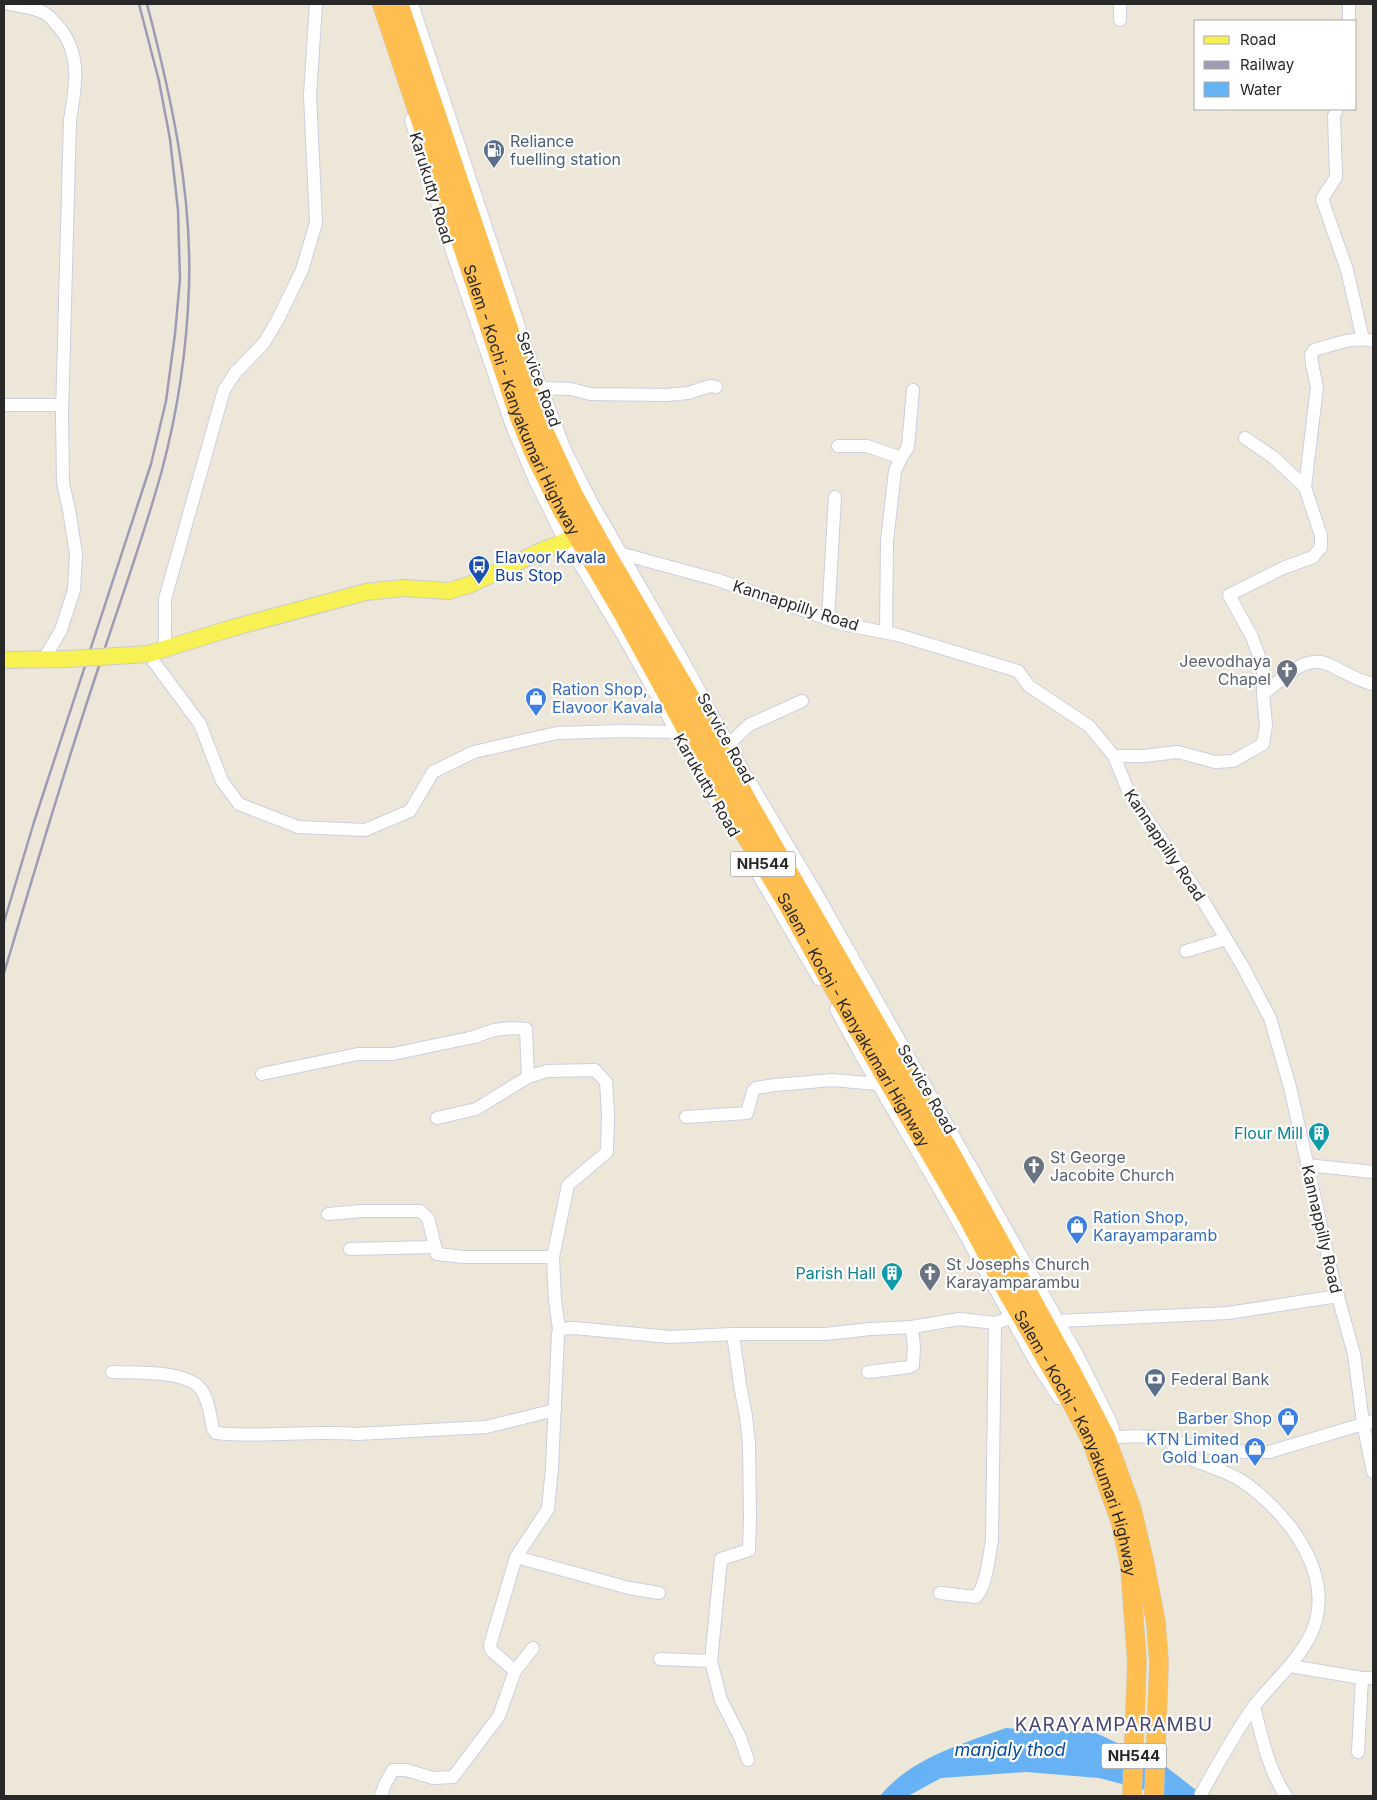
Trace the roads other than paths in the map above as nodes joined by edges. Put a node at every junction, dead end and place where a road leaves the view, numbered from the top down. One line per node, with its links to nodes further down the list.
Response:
1 (9, 4): 17 (street)
2 (316, 4): 27 (street)
3 (374, 4): 23 (street, Karukutty Road)
4 (382, 4): 23 (highway, Salem - Kochi - Kanyakumari Highway / NH544)
5 (400, 4): 24 (highway, Salem - Kochi - Kanyakumari Highway / NH544)
6 (412, 4): 14 (street, Service Road)
7 (1120, 4): 9 (street)
8 (1349, 4): 10 (street)
9 (1120, 20)
10 (1349, 20)
11 (1336, 110): 12 (street)
12 (1368, 340): 21 (street)
13 (716, 387): 14 (street)
14 (541, 388): 24 (street, Service Road)
15 (913, 390): 20 (street)
16 (4, 405): 17 (street)
17 (62, 405): 29 (street)
18 (1245, 438): 21 (street)
19 (838, 446): 20 (street)
20 (901, 458): 26 (street)
21 (1305, 487): 32 (street)
22 (835, 497): 25 (street)
23 (572, 540): 27 (main road); 34 (street, Karukutty Road); 61 (highway, Salem - Kochi - Kanyakumari Highway / NH544)
24 (612, 551): 25 (street, Kannappilly Road); 35 (street, Service Road); 61 (highway, Salem - Kochi - Kanyakumari Highway / NH544)
25 (828, 618): 26 (street, Kannappilly Road)
26 (886, 632): 36 (street, Kannappilly Road)
27 (164, 649): 28 (main road)
28 (148, 654): 29 (main road, bridge); 34 (street)
29 (44, 659): 30 (main road)
30 (4, 660)
31 (1373, 684): 32 (street)
32 (1263, 694): 36 (street)
33 (802, 701): 35 (street)
34 (676, 732): 41 (street, Karukutty Road)
35 (729, 744): 52 (street, Service Road)
36 (1114, 756): 37 (street, Kannappilly Road)
37 (1226, 940): 38 (street); 44 (street, Kannappilly Road)
38 (1186, 951)
39 (262, 1074): 40 (street)
40 (528, 1077): 43 (street); 49 (street)
41 (878, 1084): 42 (street); 51 (street, Karukutty Road)
42 (686, 1117)
43 (438, 1118)
44 (1307, 1165): 45 (street); 50 (street, Kannappilly Road)
45 (1373, 1172)
46 (328, 1214): 47 (street)
47 (435, 1247): 48 (street); 49 (street)
48 (350, 1249)
49 (553, 1257): 55 (street)
50 (1338, 1296): 52 (street); 60 (street, Kannappilly Road)
51 (1010, 1318): 53 (street); 61 (street, Karukutty Road)
52 (1058, 1321): 61 (street, Service Road)
53 (995, 1323): 54 (street); 66 (street)
54 (912, 1326): 56 (street); 58 (street)
55 (559, 1329): 56 (street); 59 (street)
56 (733, 1334): 69 (street)
57 (112, 1372): 59 (street)
58 (868, 1372)
59 (555, 1410): 64 (street)
60 (1368, 1422): 62 (street); 63 (street, Kannappilly Road)
61 (1104, 1439): 62 (street); 78 (highway, Salem - Kochi - Kanyakumari Highway / NH544); 79 (highway, Salem - Kochi - Kanyakumari Highway / NH544)
62 (1170, 1439): 70 (street)
63 (1373, 1472)
64 (516, 1557): 65 (street); 71 (street)
65 (659, 1593)
66 (940, 1593)
67 (533, 1648): 71 (street)
68 (660, 1659): 69 (street)
69 (711, 1661): 75 (street)
70 (1290, 1666): 72 (street); 73 (street)
71 (515, 1671): 77 (street)
72 (1367, 1678): 74 (street)
73 (1254, 1707): 76 (street); 80 (street)
74 (1358, 1752)
75 (748, 1760)
76 (1201, 1794)
77 (381, 1796)
78 (1132, 1796)
79 (1154, 1796)
80 (1286, 1796)

